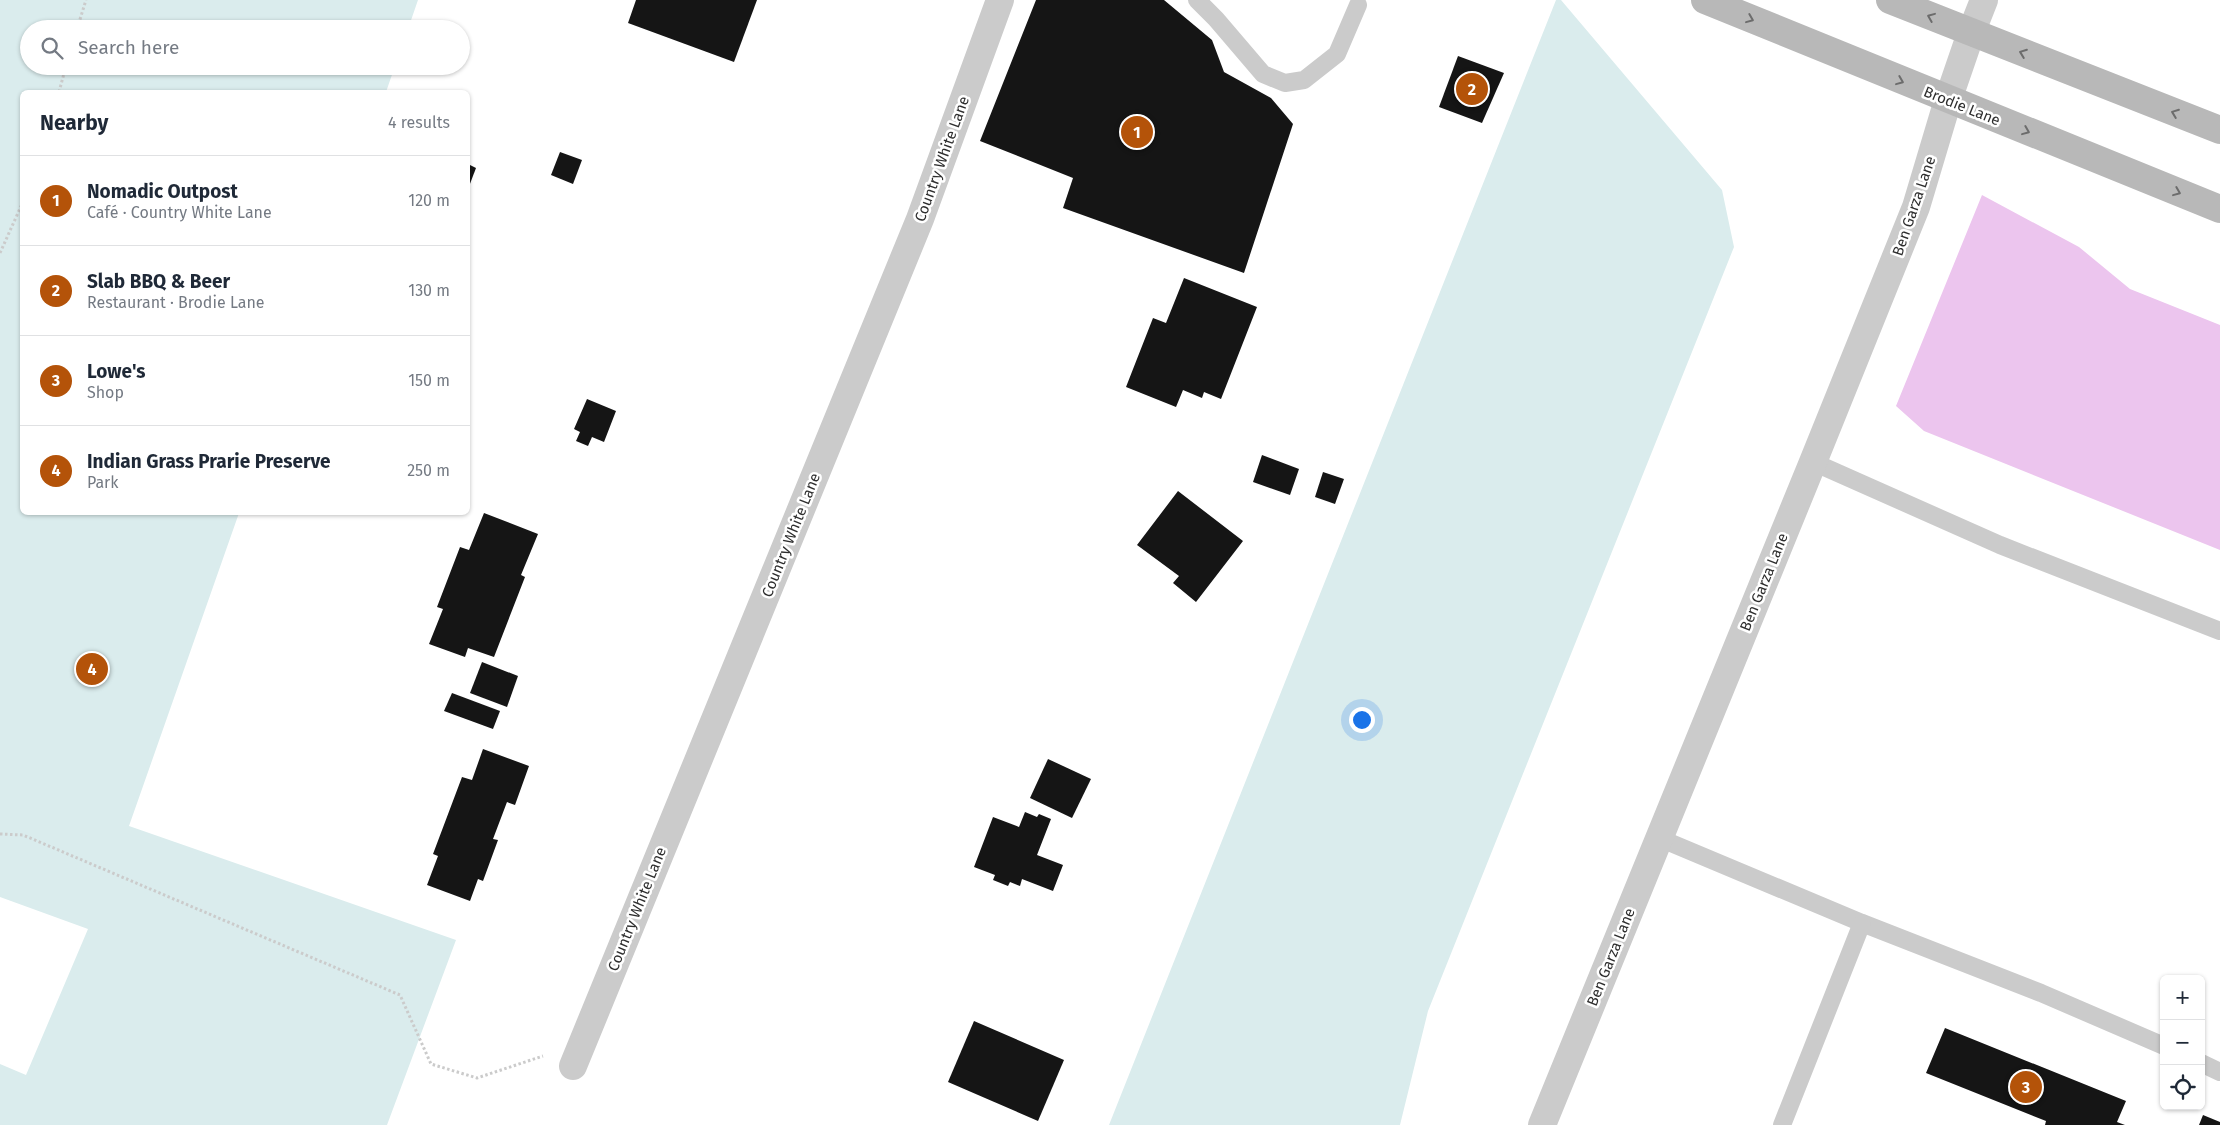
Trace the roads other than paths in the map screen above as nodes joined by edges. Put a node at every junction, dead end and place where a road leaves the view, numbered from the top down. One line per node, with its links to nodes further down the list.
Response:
1 (1000, 0): 16 (street, Country White Lane)
2 (1197, 0): 6 (lane)
3 (1705, 0): 8 (main road, Brodie Lane, one-way to 8)
4 (1890, 0): 7 (main road, one-way to 4)
5 (1984, 0): 7 (street, Ben Garza Lane)
6 (1358, 4)
7 (1971, 33): 8 (street, Ben Garza Lane); 9 (main road, one-way to 7)
8 (1948, 100): 10 (main road, Brodie Lane, one-way to 10); 11 (street, Ben Garza Lane)
9 (2220, 130)
10 (2220, 210)
11 (1814, 462): 12 (lane); 13 (street, Ben Garza Lane)
12 (2220, 632)
13 (1659, 838): 14 (lane); 19 (street, Ben Garza Lane)
14 (1862, 922): 15 (lane); 20 (lane)
15 (2160, 1044)
16 (576, 1056)
17 (2205, 1065): 18 (lane)
18 (2220, 1072)
19 (1542, 1125)
20 (1782, 1125)

